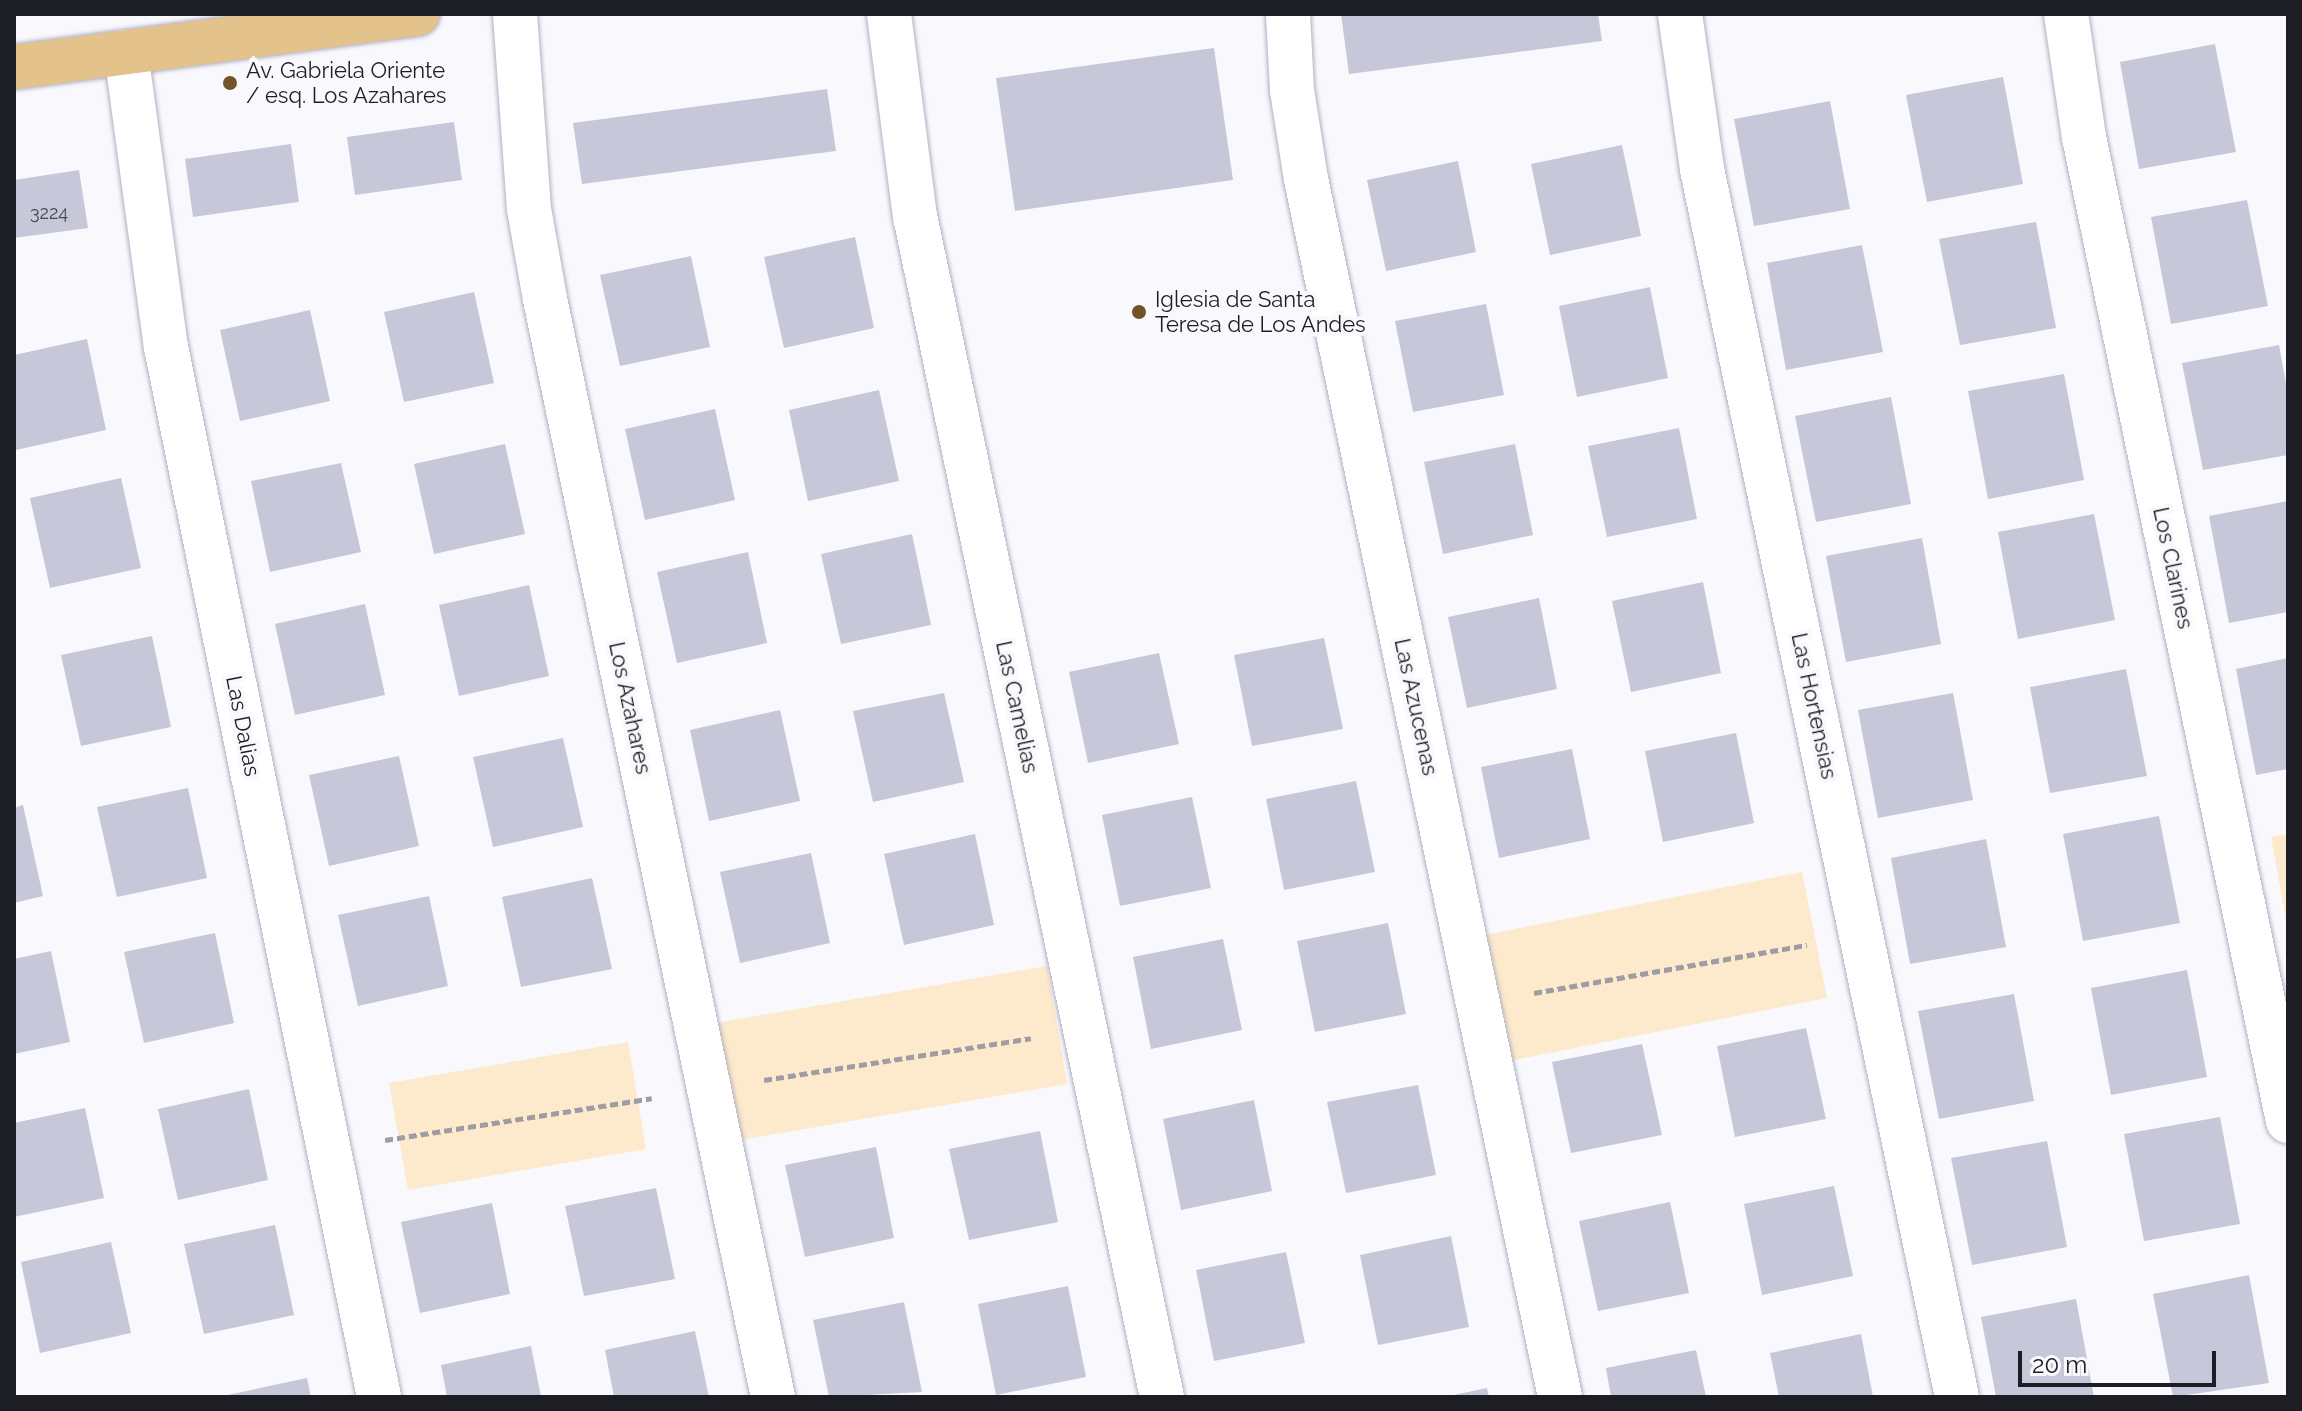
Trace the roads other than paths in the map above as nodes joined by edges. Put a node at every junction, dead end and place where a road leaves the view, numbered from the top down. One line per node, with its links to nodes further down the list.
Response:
1 (418, 14): 7 (main road)
2 (515, 14): 11 (street, Los Azahares)
3 (889, 14): 12 (street, Las Camelias)
4 (1288, 14): 13 (street, Las Azucenas)
5 (1680, 14): 14 (street, Las Hortensias)
6 (2066, 14): 9 (street, Los Clarines)
7 (126, 52): 8 (main road); 10 (street, Las Dalias)
8 (14, 67)
9 (2288, 1121)
10 (379, 1397)
11 (773, 1397)
12 (1162, 1397)
13 (1560, 1397)
14 (1957, 1397)

